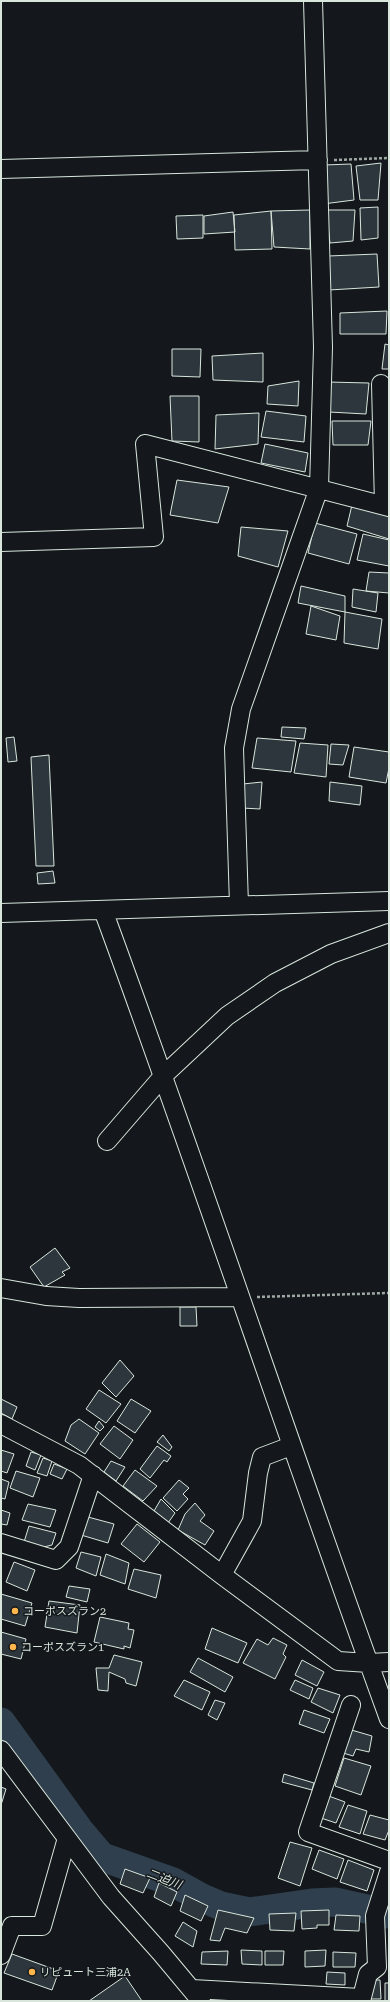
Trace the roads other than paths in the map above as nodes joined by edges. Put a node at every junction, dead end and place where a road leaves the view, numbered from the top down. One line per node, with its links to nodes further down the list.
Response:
1 (314, 1): 2 (street)
2 (318, 160): 3 (street); 5 (street)
3 (1, 169)
4 (381, 384): 6 (street)
5 (319, 488): 6 (street); 7 (street); 9 (street)
6 (386, 506)
7 (1, 542)
8 (389, 901): 9 (street)
9 (238, 905): 10 (street)
10 (103, 910): 11 (street); 13 (street)
11 (1, 913)
12 (389, 933): 13 (street)
13 (164, 1075): 14 (street); 16 (street)
14 (107, 1141)
15 (1, 1288): 16 (street)
16 (240, 1297): 18 (street)
17 (1, 1424): 19 (street)
18 (291, 1446): 21 (street); 23 (street)
19 (93, 1475): 20 (street); 21 (street)
20 (1, 1543)
21 (222, 1575): 23 (street)
22 (389, 1662): 23 (street)
23 (369, 1663): 25 (street)
24 (350, 1705): 28 (street)
25 (389, 1719)
26 (1, 1750): 27 (street)
27 (67, 1838): 30 (street); 32 (street)
28 (389, 1861)
29 (389, 1872): 31 (street)
30 (1, 1955)
31 (383, 1968): 33 (street)
32 (196, 1995): 33 (street)
33 (361, 2000)

